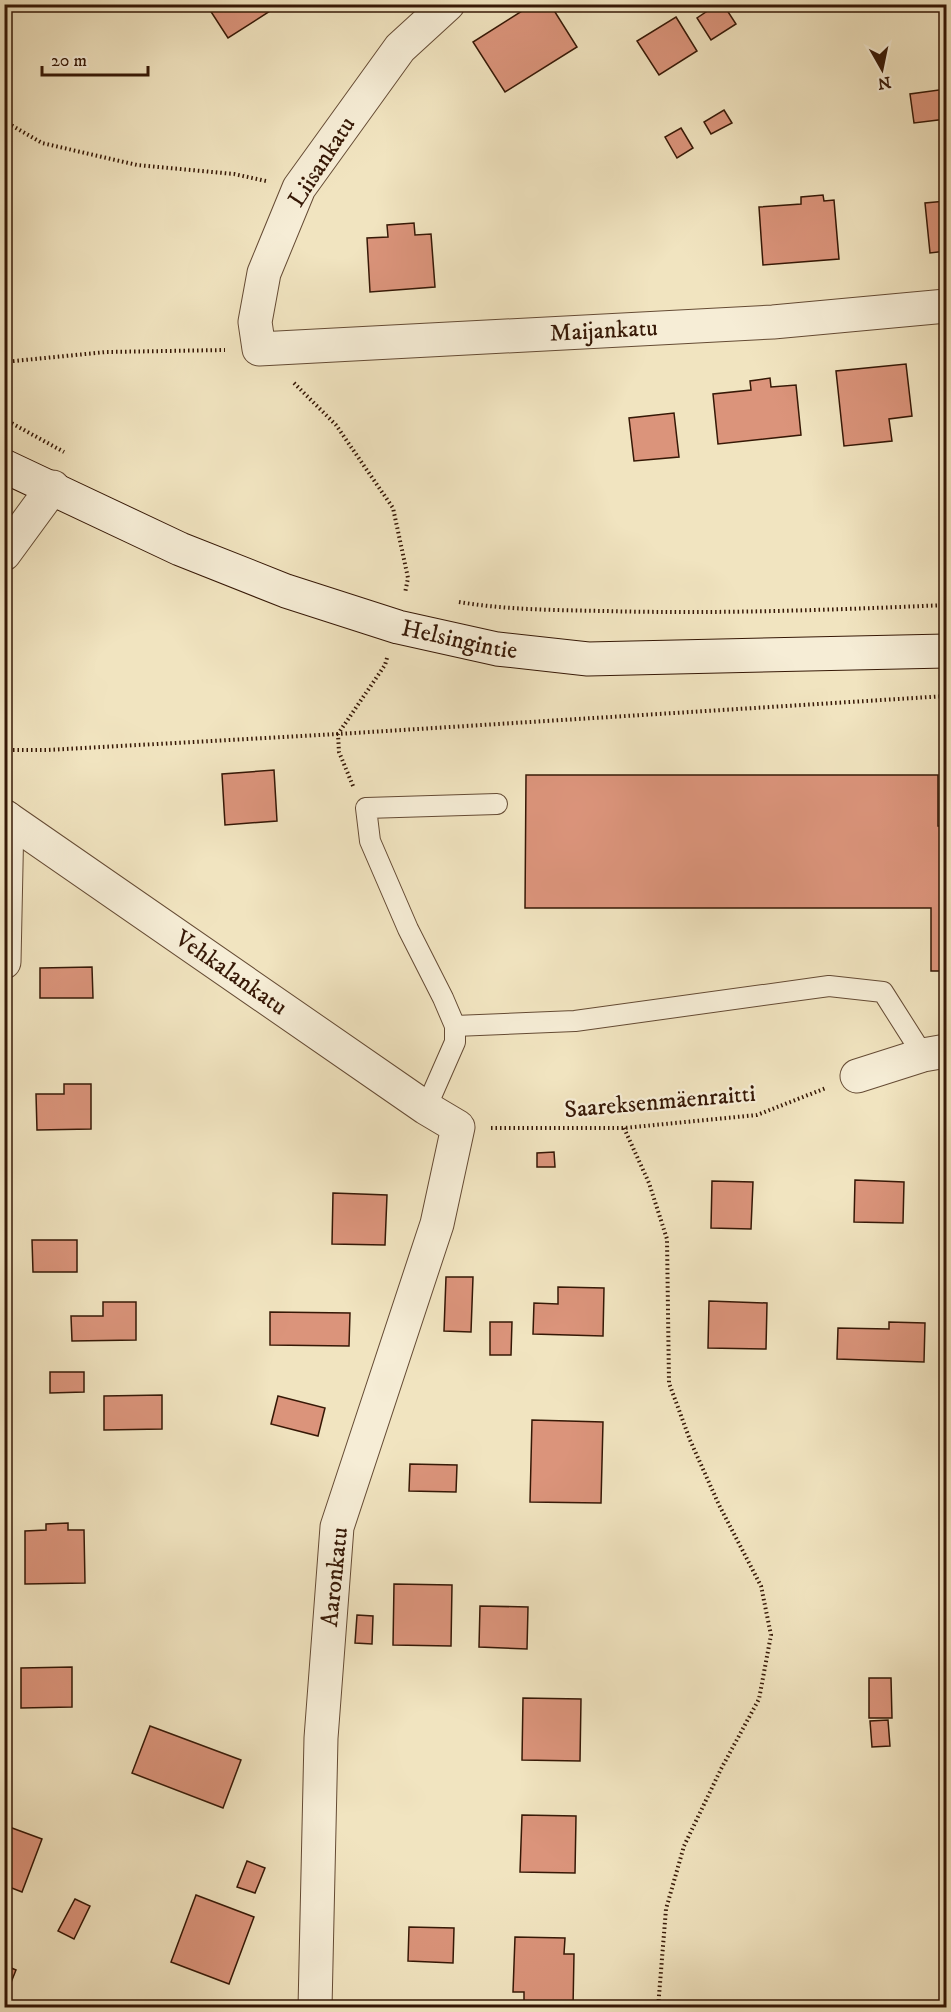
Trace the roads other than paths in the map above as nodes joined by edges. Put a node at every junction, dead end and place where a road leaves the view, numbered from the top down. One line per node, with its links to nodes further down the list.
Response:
1 (448, 4): 3 (street, Liisankatu)
2 (946, 306): 3 (street, Maijankatu)
3 (259, 349)
4 (4, 466): 5 (street, Helsingintie)
5 (52, 488): 6 (street); 7 (street, Helsingintie)
6 (4, 554)
7 (946, 651)
8 (497, 804): 11 (lane)
9 (6, 817): 10 (street); 14 (street, Vehkalankatu)
10 (4, 962)
11 (455, 1026): 12 (lane); 14 (lane)
12 (935, 1053): 13 (street)
13 (857, 1076)
14 (426, 1108): 15 (street, Vehkalankatu)
15 (459, 1128): 16 (street, Aaronkatu)
16 (315, 2007)

